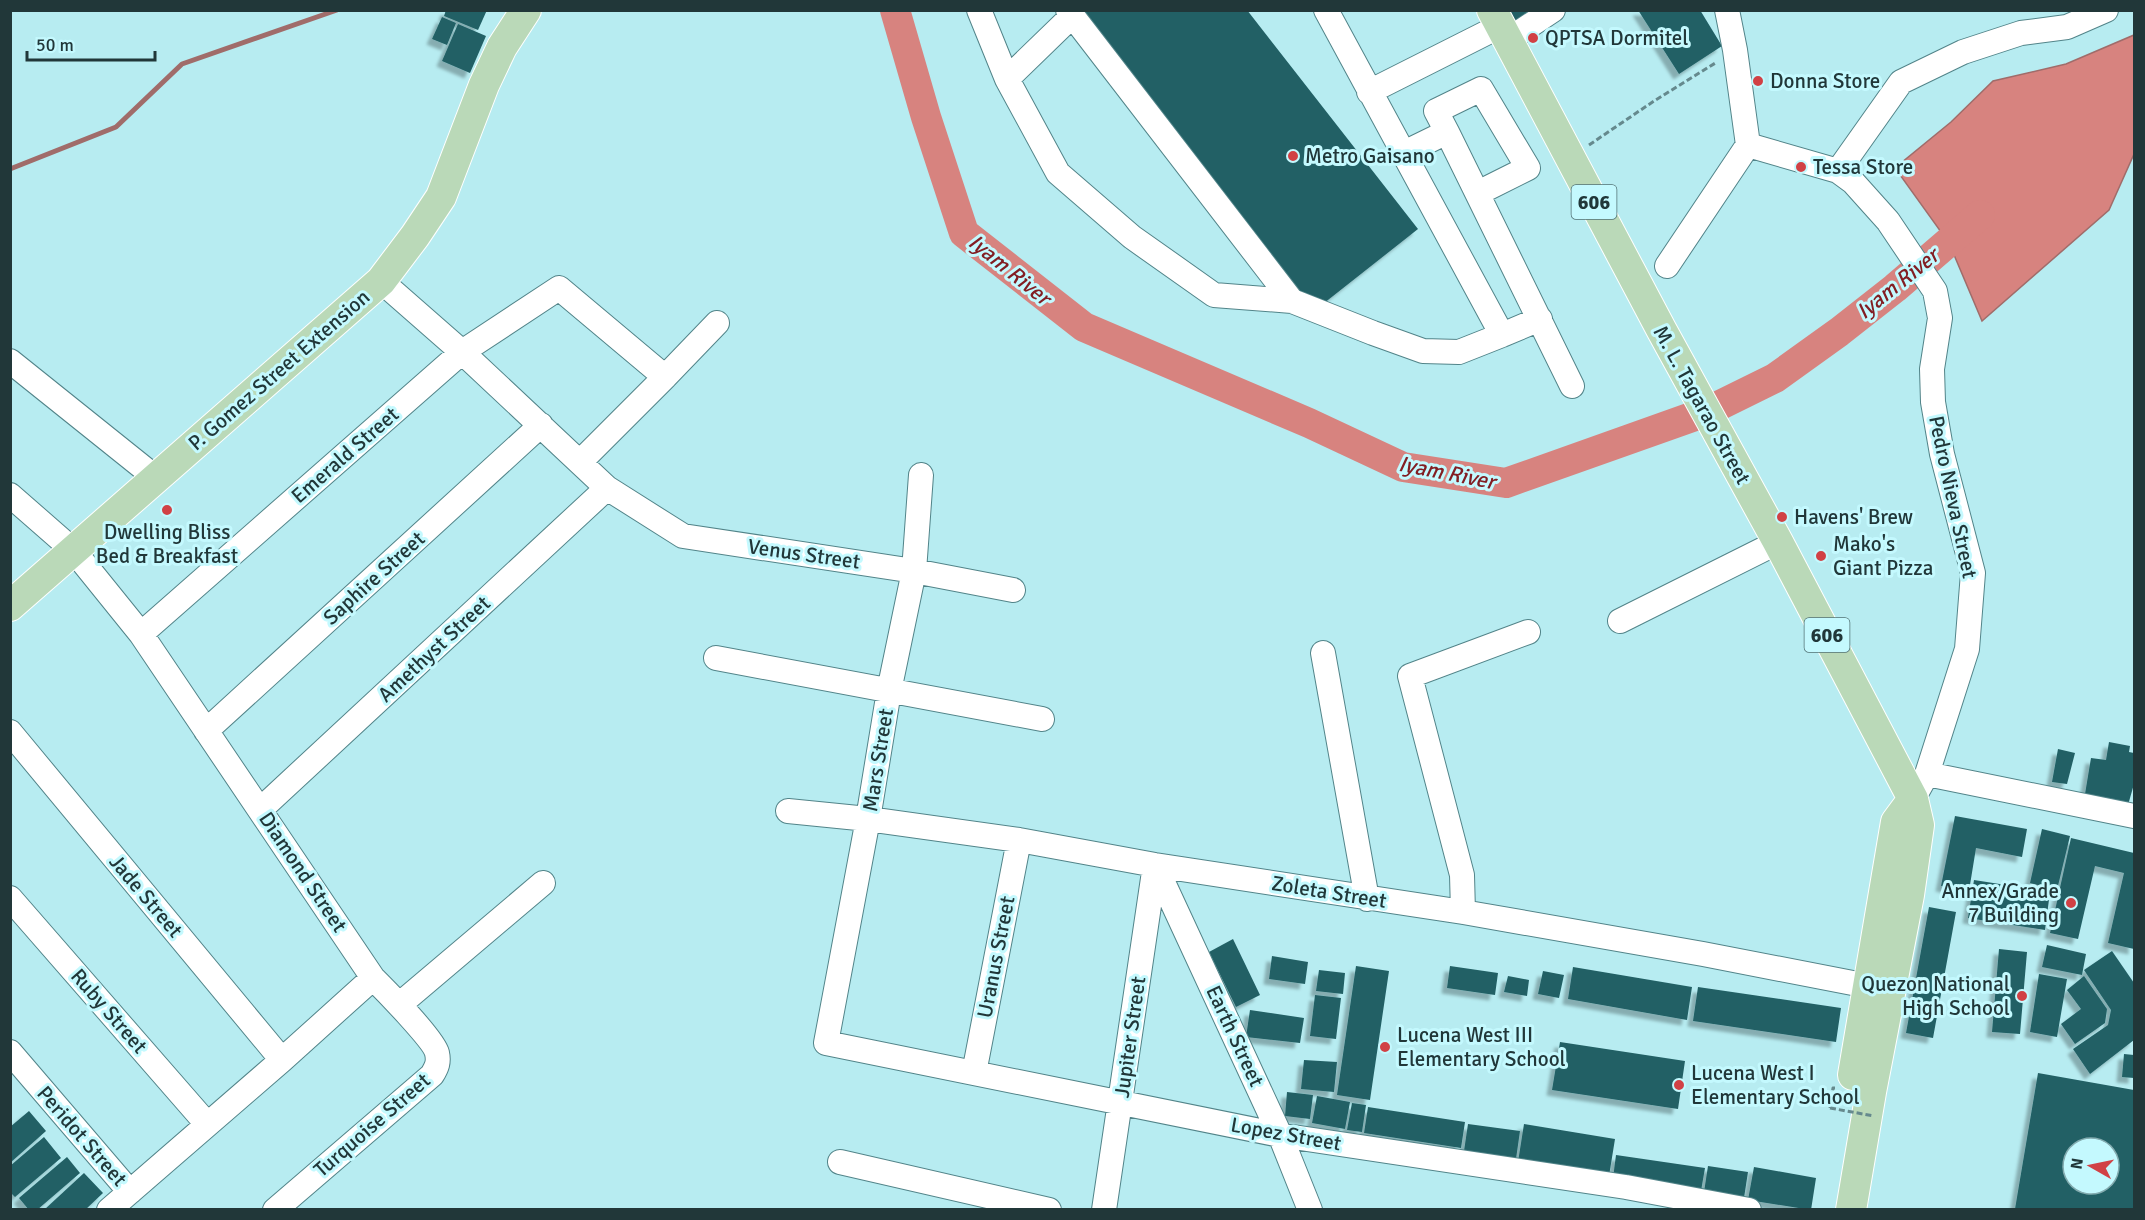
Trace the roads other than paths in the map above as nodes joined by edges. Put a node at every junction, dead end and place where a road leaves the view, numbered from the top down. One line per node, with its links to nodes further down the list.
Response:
1 (526, 10): 17 (main road, P. Gomez Street Extension)
2 (979, 10): 9 (street)
3 (1326, 10): 10 (street)
4 (1553, 10): 8 (street)
5 (1727, 10): 12 (street)
6 (2106, 10): 14 (street)
7 (1070, 13): 9 (street); 18 (street)
8 (1500, 25): 10 (street); 32 (main road, M. L. Tagarao Street / 606)
9 (1007, 79): 18 (street)
10 (1369, 92): 13 (street)
11 (1447, 132): 13 (street); 15 (street); 15 (street)
12 (1749, 145): 14 (street, Pedro Nieva Street); 16 (street)
13 (1404, 153): 21 (street)
14 (1838, 171): 46 (street, Pedro Nieva Street)
15 (1478, 193): 19 (street)
16 (1667, 266)
17 (381, 281): 22 (street, Venus Street); 29 (main road, P. Gomez Street Extension)
18 (1292, 301): 21 (street)
19 (1540, 319): 21 (street); 25 (street)
20 (717, 323): 24 (street)
21 (1502, 335)
22 (462, 352): 24 (street, Emerald Street); 26 (street, Venus Street); 39 (street, Emerald Street)
23 (10, 361): 29 (street)
24 (665, 376): 27 (street)
25 (1572, 386)
26 (541, 425): 27 (street, Venus Street); 44 (street, Saphire Street)
27 (580, 462): 30 (street, Venus Street)
28 (921, 475): 34 (street, Mars Street)
29 (156, 478): 33 (main road, P. Gomez Street Extension)
30 (607, 488): 34 (street, Venus Street); 47 (street, Amethyst Street)
31 (10, 495): 33 (street, Diamond Street)
32 (1778, 542): 37 (street); 46 (main road, M. L. Tagarao Street / 606)
33 (74, 551): 36 (main road, P. Gomez Street Extension); 39 (street, Diamond Street)
34 (914, 571): 35 (street, Venus Street); 42 (street, Mars Street)
35 (1013, 590)
36 (10, 606)
37 (1620, 621)
38 (1528, 632): 56 (street)
39 (141, 634): 44 (street, Diamond Street)
40 (1323, 653): 55 (street)
41 (716, 658): 42 (street)
42 (889, 691): 43 (street); 50 (street, Mars Street)
43 (1042, 718)
44 (206, 731): 47 (street, Diamond Street)
45 (10, 732): 62 (street, Jade Street)
46 (1920, 787): 49 (street); 58 (main road); 77 (main road, M. L. Tagarao Street / 606)
47 (261, 809): 57 (street, Diamond Street)
48 (788, 811): 50 (street, Zoleta Street)
49 (2134, 816)
50 (868, 819): 51 (street, Zoleta Street); 60 (street, Mars Street)
51 (1019, 840): 52 (street, Zoleta Street); 63 (street, Uranus Street)
52 (1155, 865): 55 (street, Zoleta Street); 64 (street, Jupiter Street); 66 (street, Earth Street)
53 (543, 883): 59 (street)
54 (10, 898): 65 (street, Ruby Street)
55 (1367, 899): 56 (street, Zoleta Street)
56 (1463, 912): 58 (street, Zoleta Street)
57 (374, 978): 59 (street, Turquoise Street); 62 (street)
58 (1868, 986): 76 (main road)
59 (399, 1005): 71 (street, Turquoise Street)
60 (825, 1043): 63 (street, Lopez Street)
61 (10, 1052): 68 (street, Peridot Street)
62 (282, 1060): 65 (street)
63 (974, 1073): 64 (street, Lopez Street)
64 (1121, 1102): 66 (street, Lopez Street); 73 (street, Jupiter Street)
65 (207, 1124): 68 (street)
66 (1280, 1135): 69 (street, Lopez Street); 74 (street, Earth Street)
67 (840, 1162): 72 (street)
68 (130, 1191): 70 (street)
69 (1625, 1198): 75 (street, Lopez Street)
70 (109, 1209)
71 (275, 1209)
72 (1050, 1209)
73 (1104, 1209)
74 (1310, 1209)
75 (1749, 1209)
76 (1831, 1209)
77 (1851, 1209)

